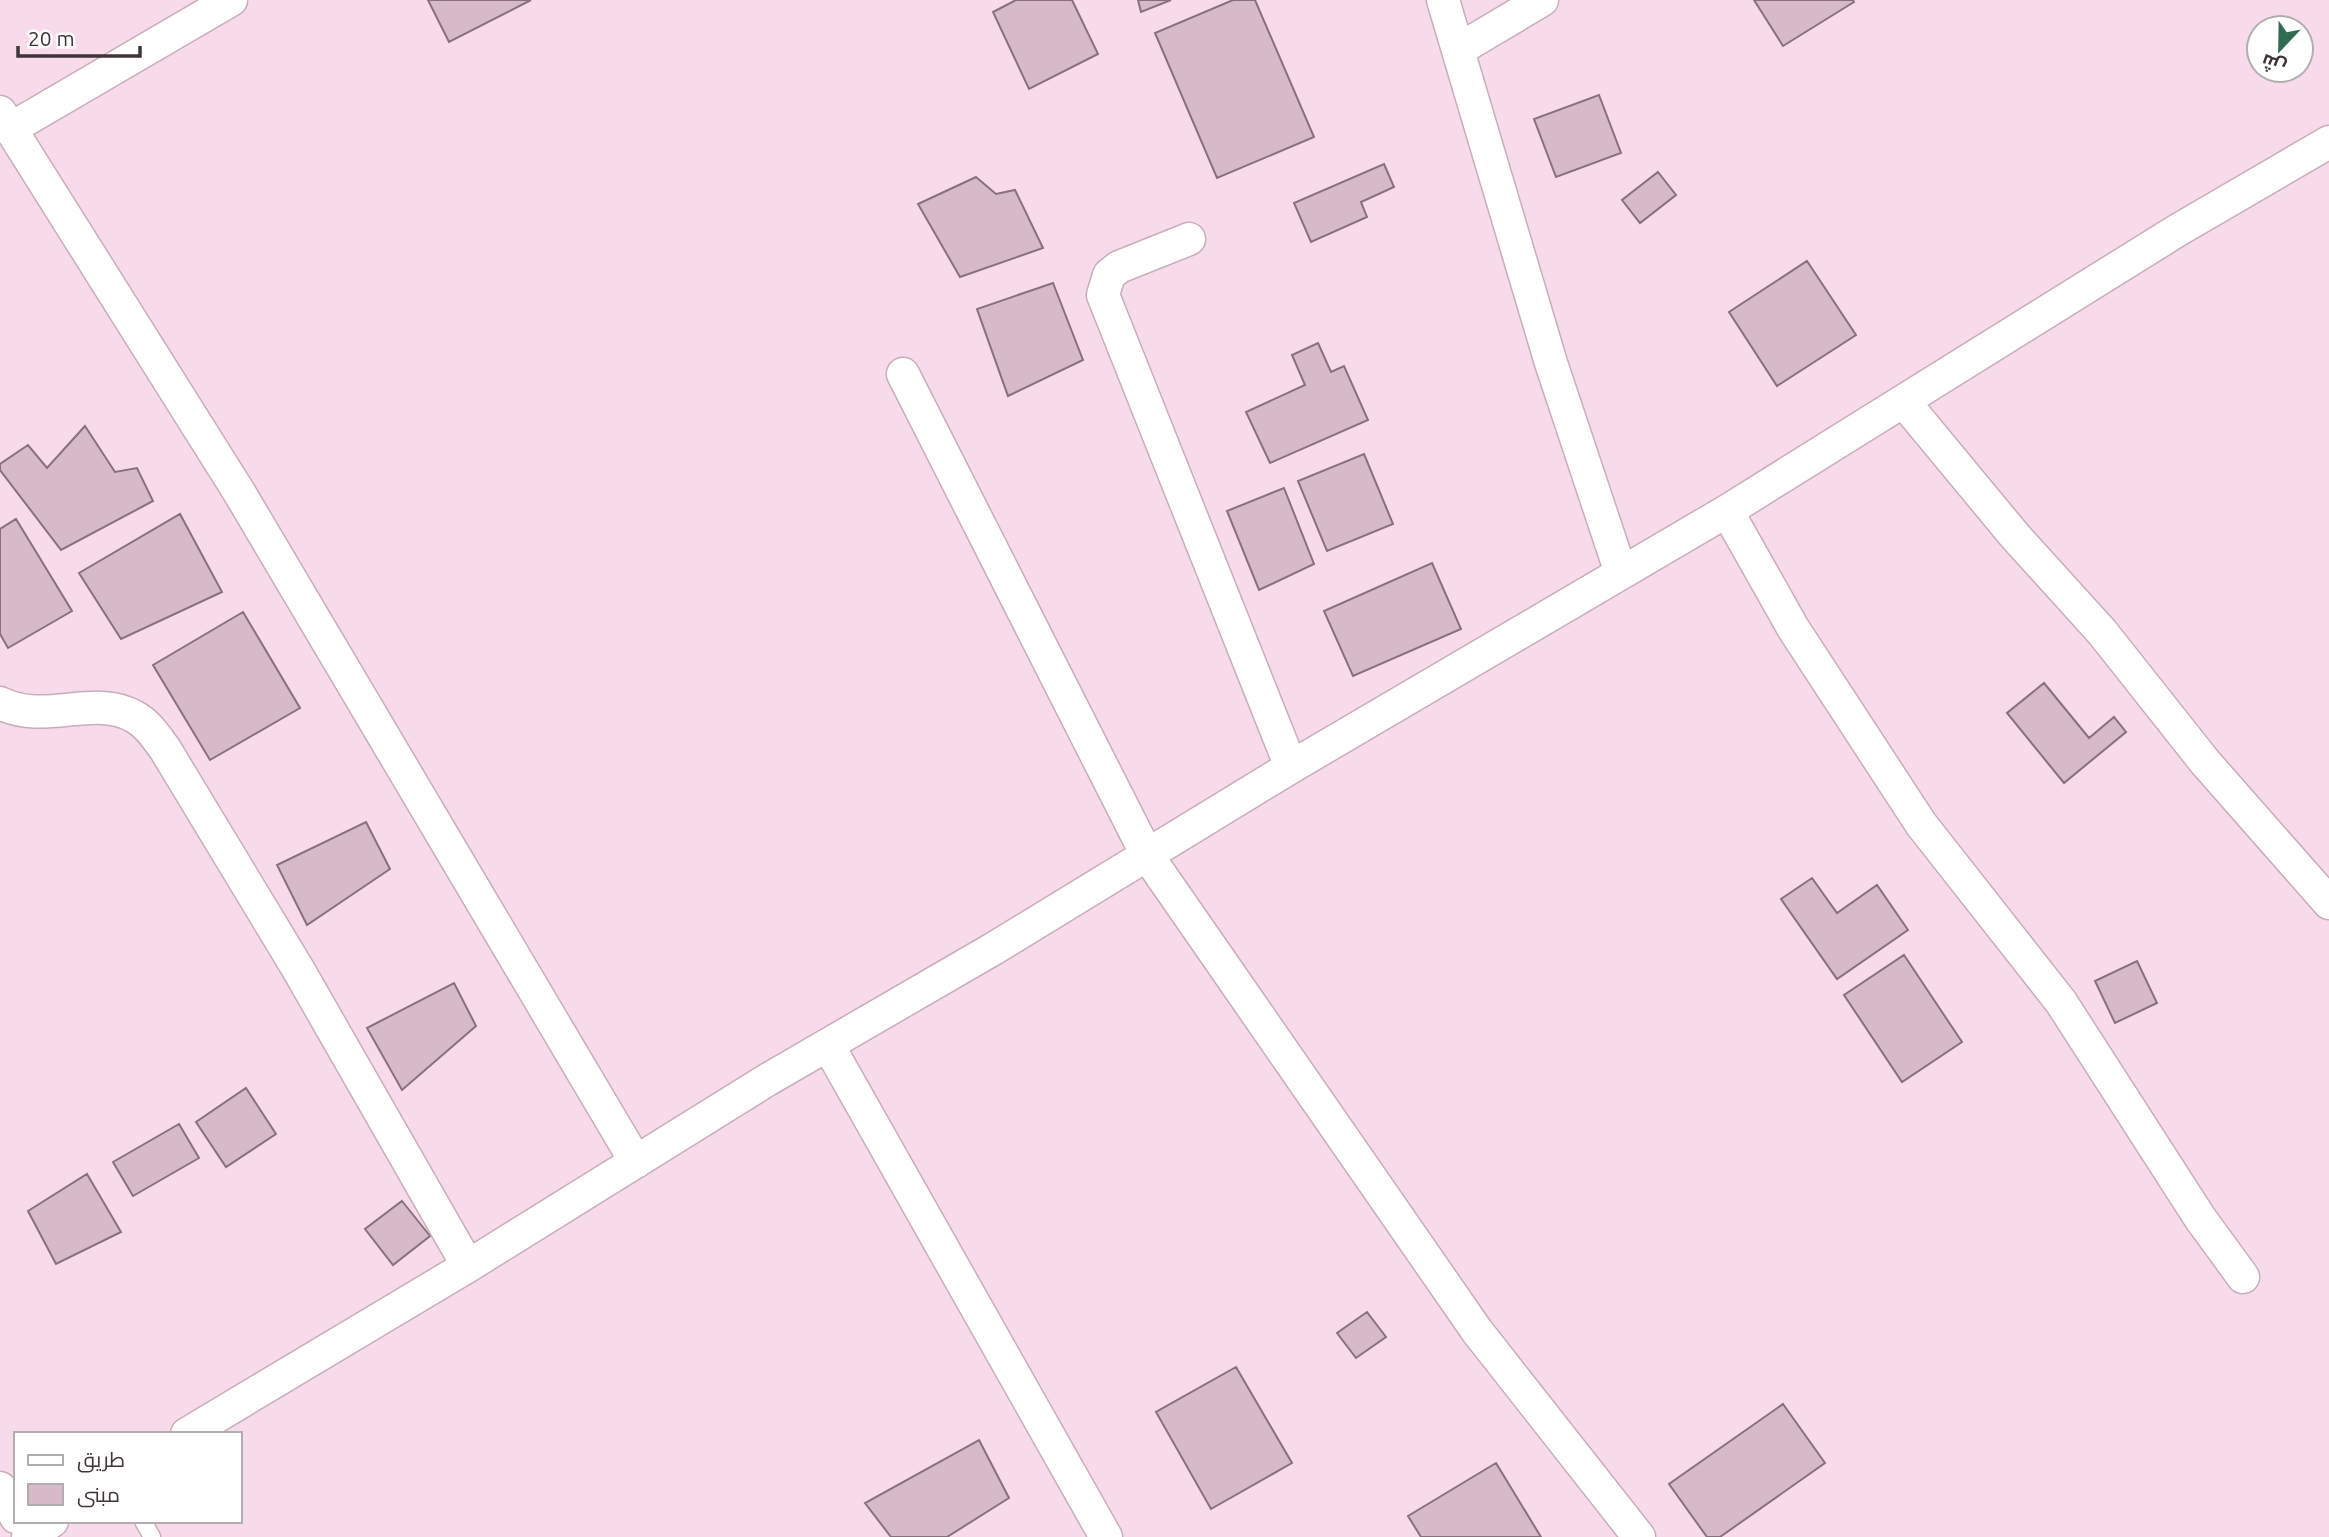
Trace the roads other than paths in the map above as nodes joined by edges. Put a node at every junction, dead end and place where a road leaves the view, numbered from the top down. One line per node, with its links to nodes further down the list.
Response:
1 (231, 0): 5 (street)
2 (1443, 0): 4 (street)
3 (1542, 0): 4 (street)
4 (1458, 50): 11 (street)
5 (5, 121): 17 (street)
6 (2329, 142): 9 (street)
7 (1189, 239): 13 (street)
8 (903, 374): 14 (street)
9 (1904, 402): 10 (street); 15 (street)
10 (1727, 511): 11 (street); 19 (street)
11 (1621, 573): 13 (street)
12 (0, 704): 18 (street)
13 (1291, 767): 14 (street)
14 (1147, 855): 16 (street); 26 (street)
15 (2329, 903)
16 (828, 1045): 17 (street); 25 (street)
17 (636, 1162): 18 (street)
18 (468, 1266): 20 (street)
19 (2244, 1277)
20 (190, 1432)
21 (0, 1488): 22 (street)
22 (14, 1513)
23 (49, 1523): 24 (street)
24 (28, 1537)
25 (1106, 1537)
26 (1639, 1537)

